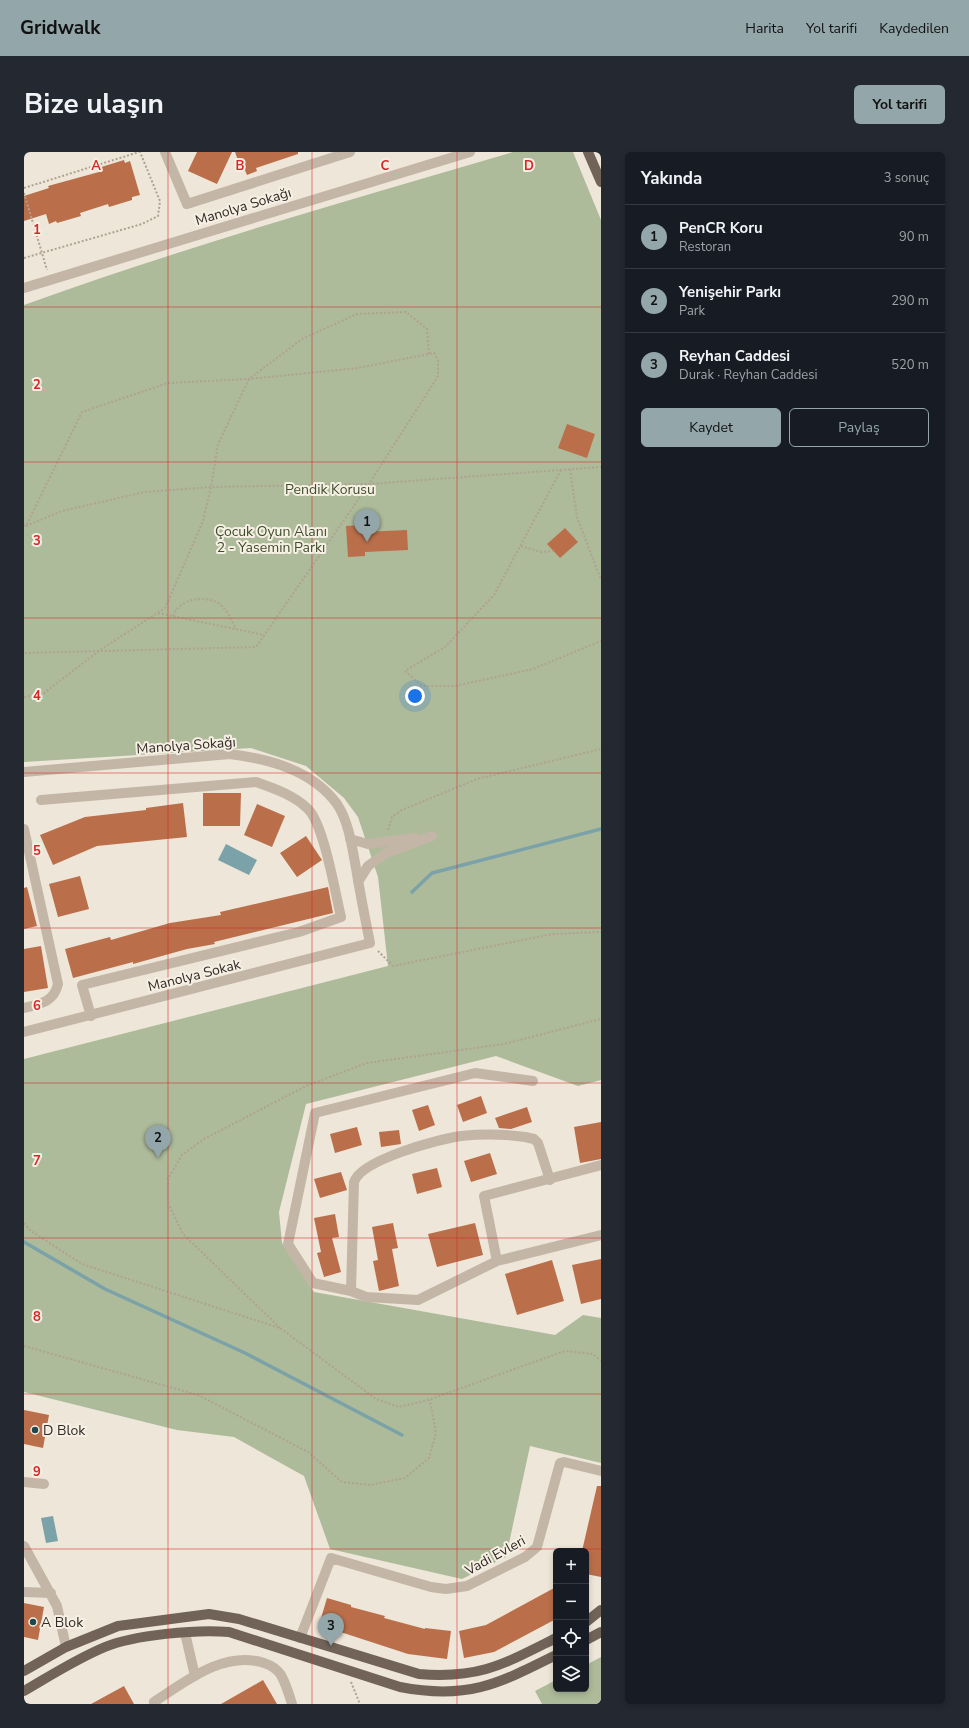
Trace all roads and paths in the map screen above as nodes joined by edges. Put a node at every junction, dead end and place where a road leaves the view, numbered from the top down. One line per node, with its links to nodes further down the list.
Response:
1 (140, 152): 7 (path); 9 (path)
2 (165, 152): 3 (street)
3 (350, 152)
4 (470, 152): 11 (street, Manolya Sokağı)
5 (588, 152): 6 (main road)
6 (601, 182)
7 (24, 188)
8 (24, 192): 9 (path)
9 (41, 253): 10 (path); 11 (path)
10 (24, 258)
11 (50, 280): 12 (street, Manolya Sokağı)
12 (24, 288)
13 (429, 354): 14 (path); 14 (path); 18 (path)
14 (249, 379): 19 (path); 20 (path)
15 (601, 467): 16 (path)
16 (570, 469): 17 (path); 23 (path)
17 (561, 470): 18 (path); 21 (path)
18 (369, 484): 19 (path); 27 (path)
19 (211, 486): 20 (path); 24 (path)
20 (25, 526)
21 (521, 546): 22 (path); 28 (path)
22 (554, 551)
23 (601, 580)
24 (158, 613): 25 (path); 29 (path)
25 (173, 616): 26 (path); 26 (path)
26 (236, 629): 27 (path)
27 (264, 635): 29 (path)
28 (601, 641)
29 (100, 650): 30 (path); 31 (path)
30 (24, 653)
31 (24, 697)
32 (601, 749): 36 (path)
33 (24, 772): 37 (street, Manolya Sokağı)
34 (41, 800): 42 (street)
35 (24, 829): 41 (street)
36 (387, 831)
37 (350, 839): 38 (street, Manolya Sokağı); 38 (street)
38 (358, 882): 40 (street, Manolya Sokağı)
39 (601, 932): 40 (path)
40 (370, 943): 42 (street, Manolya Sokak)
41 (24, 1008)
42 (91, 1016): 44 (street, Manolya Sokak)
43 (601, 1019): 52 (path)
44 (24, 1032)
45 (533, 1081): 51 (street)
46 (600, 1168): 47 (street)
47 (550, 1180): 50 (street); 51 (street)
48 (24, 1224): 52 (path)
49 (601, 1235): 50 (street)
50 (497, 1261): 51 (street)
51 (351, 1291)
52 (280, 1328): 55 (path)
53 (24, 1346): 55 (path)
54 (601, 1361): 55 (path)
55 (430, 1399)
56 (601, 1471): 67 (street, Vadi Evleri)
57 (24, 1482): 58 (street)
58 (44, 1484)
59 (24, 1546): 61 (street)
60 (24, 1592): 61 (street)
61 (50, 1593): 70 (street)
62 (601, 1610): 64 (main road)
63 (182, 1617): 66 (main road); 67 (main road); 70 (main road)
64 (588, 1620)
65 (601, 1632): 68 (main road)
66 (185, 1633): 72 (main road); 74 (street); 75 (main road)
67 (300, 1638): 69 (main road)
68 (589, 1638)
69 (553, 1639)
70 (66, 1647): 73 (main road)
71 (554, 1656): 72 (main road)
72 (346, 1670): 78 (path)
73 (24, 1671)
74 (194, 1676): 76 (street); 77 (street)
75 (24, 1691)
76 (155, 1704)
77 (292, 1704)
78 (360, 1704)

